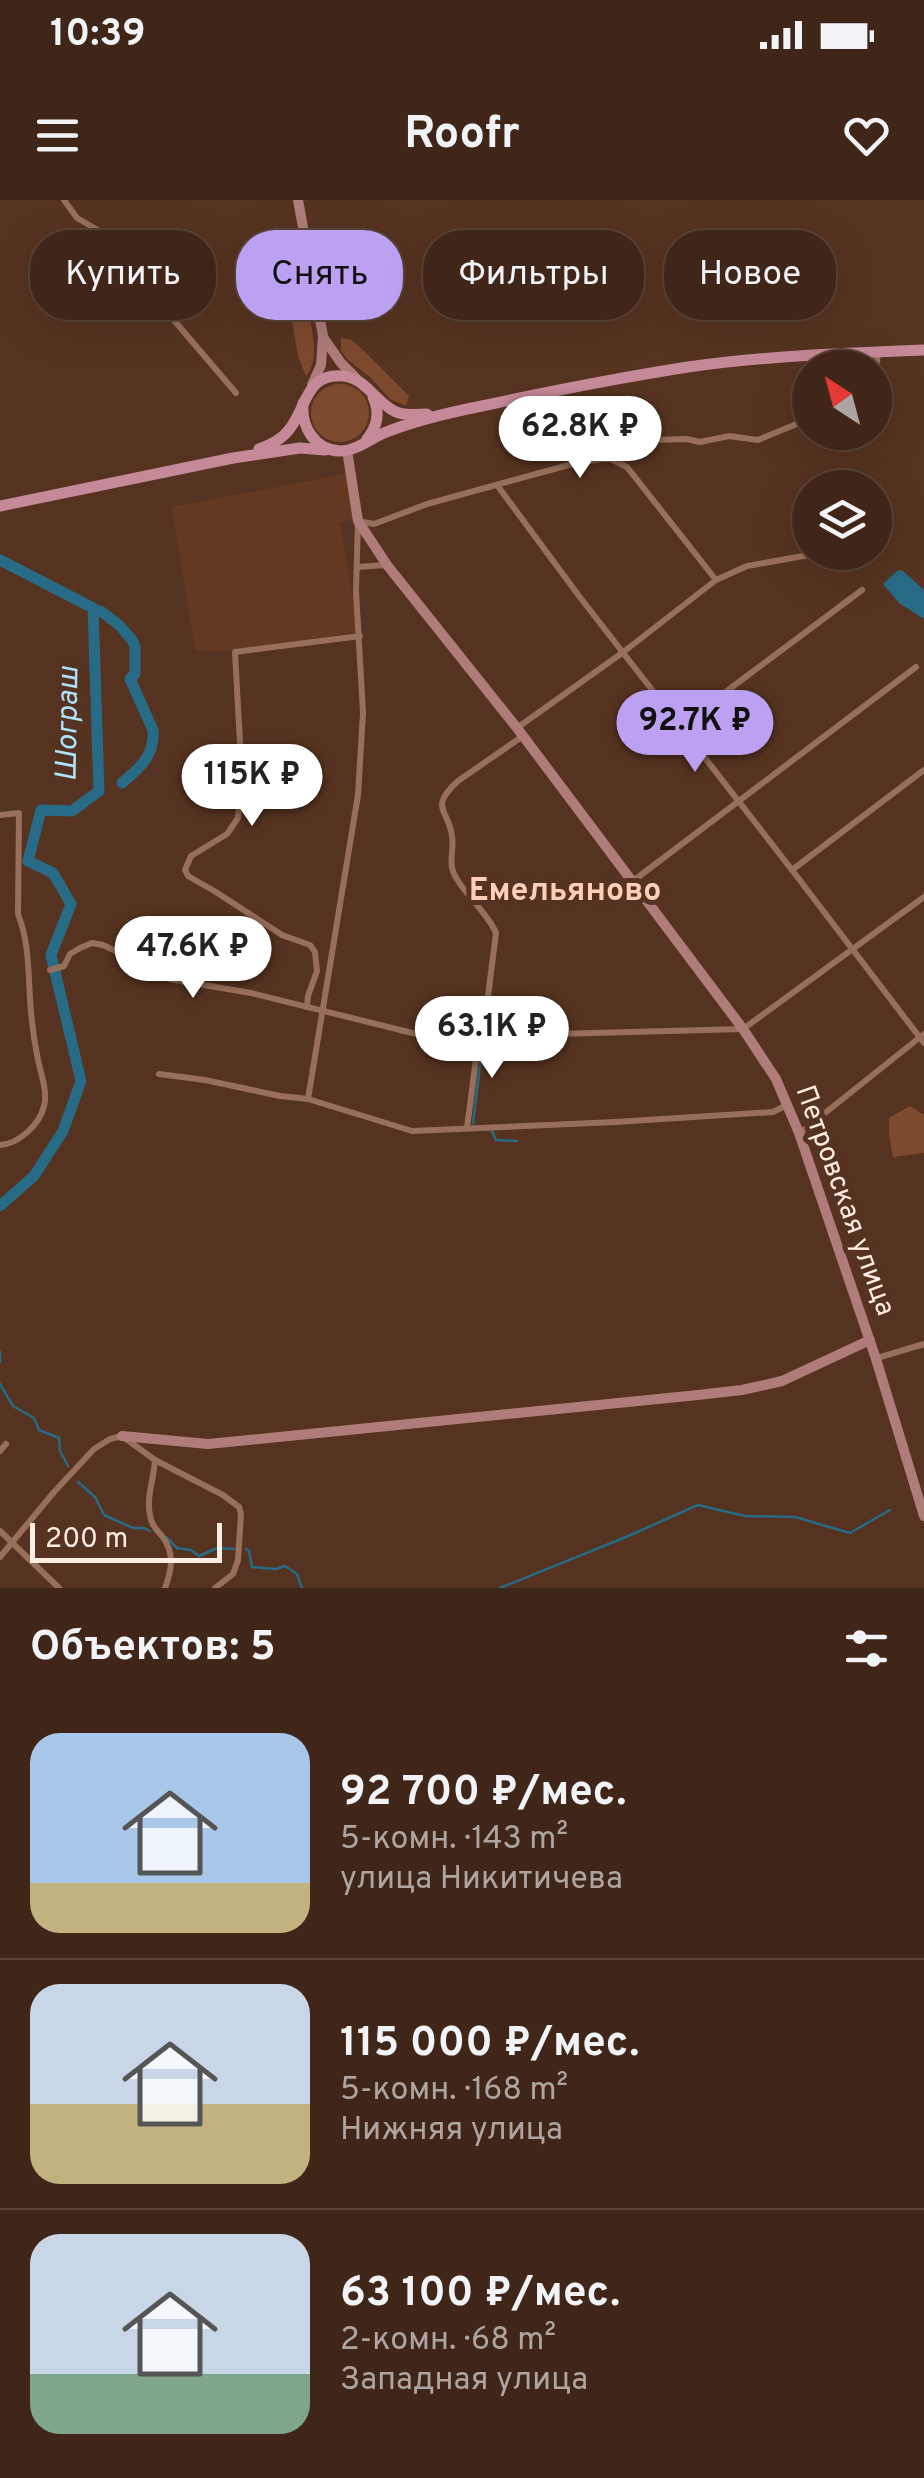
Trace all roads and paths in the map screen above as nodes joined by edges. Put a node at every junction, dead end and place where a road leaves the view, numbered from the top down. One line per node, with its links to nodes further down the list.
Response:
1 (64, 200): 9 (street)
2 (298, 200): 3 (street)
3 (323, 336): 7 (street); 8 (street)
4 (924, 350): 5 (main road)
5 (892, 351)
6 (792, 356): 11 (main road)
7 (367, 388): 8 (main road); 11 (main road); 13 (main road)
8 (310, 390): 10 (main road)
9 (236, 393)
10 (304, 403): 13 (main road); 14 (main road)
11 (442, 414): 13 (main road)
12 (792, 426): 15 (street)
13 (347, 449): 14 (main road); 18 (street, Петровская улица)
14 (233, 458): 17 (main road)
15 (597, 460): 16 (street); 22 (street)
16 (497, 485): 18 (street); 25 (street)
17 (0, 506)
18 (358, 521): 20 (street, Петровская улица); 21 (street)
19 (792, 559): 22 (street)
20 (387, 565): 21 (street); 28 (street, Петровская улица)
21 (357, 567): 24 (street)
22 (716, 580): 25 (street)
23 (862, 590): 27 (street)
24 (360, 636): 37 (street); 38 (street)
25 (622, 652): 27 (street); 28 (street)
26 (916, 667): 30 (street)
27 (680, 726): 30 (street)
28 (520, 732): 33 (street, Петровская улица); 40 (street)
29 (924, 770): 32 (street)
30 (740, 802): 32 (street); 33 (street)
31 (0, 815): 48 (street)
32 (792, 870): 35 (street)
33 (632, 881): 39 (street, Петровская улица)
34 (924, 898): 35 (street)
35 (853, 951): 39 (street); 41 (street)
36 (50, 970): 37 (street)
37 (307, 1007): 38 (street)
38 (323, 1011): 42 (street); 44 (street)
39 (743, 1028): 40 (street); 45 (street, Петровская улица)
40 (483, 1036): 42 (street)
41 (923, 1038): 47 (street)
42 (469, 1047): 46 (street)
43 (159, 1074): 44 (street)
44 (308, 1099): 46 (street)
45 (787, 1105): 46 (street); 47 (street, Петровская улица)
46 (467, 1128)
47 (799, 1133): 49 (street, Петровская улица)
48 (0, 1145)
49 (870, 1340): 51 (street, Петровская улица); 52 (street)
50 (924, 1344): 51 (street)
51 (876, 1358): 54 (street, Петровская улица)
52 (122, 1436): 53 (street); 57 (street)
53 (155, 1460): 60 (street); 61 (street)
54 (920, 1482): 55 (street, Петровская улица)
55 (924, 1516)
56 (0, 1532): 57 (street)
57 (12, 1542): 58 (street); 59 (street)
58 (0, 1557)
59 (59, 1588)
60 (165, 1588)
61 (215, 1588)

